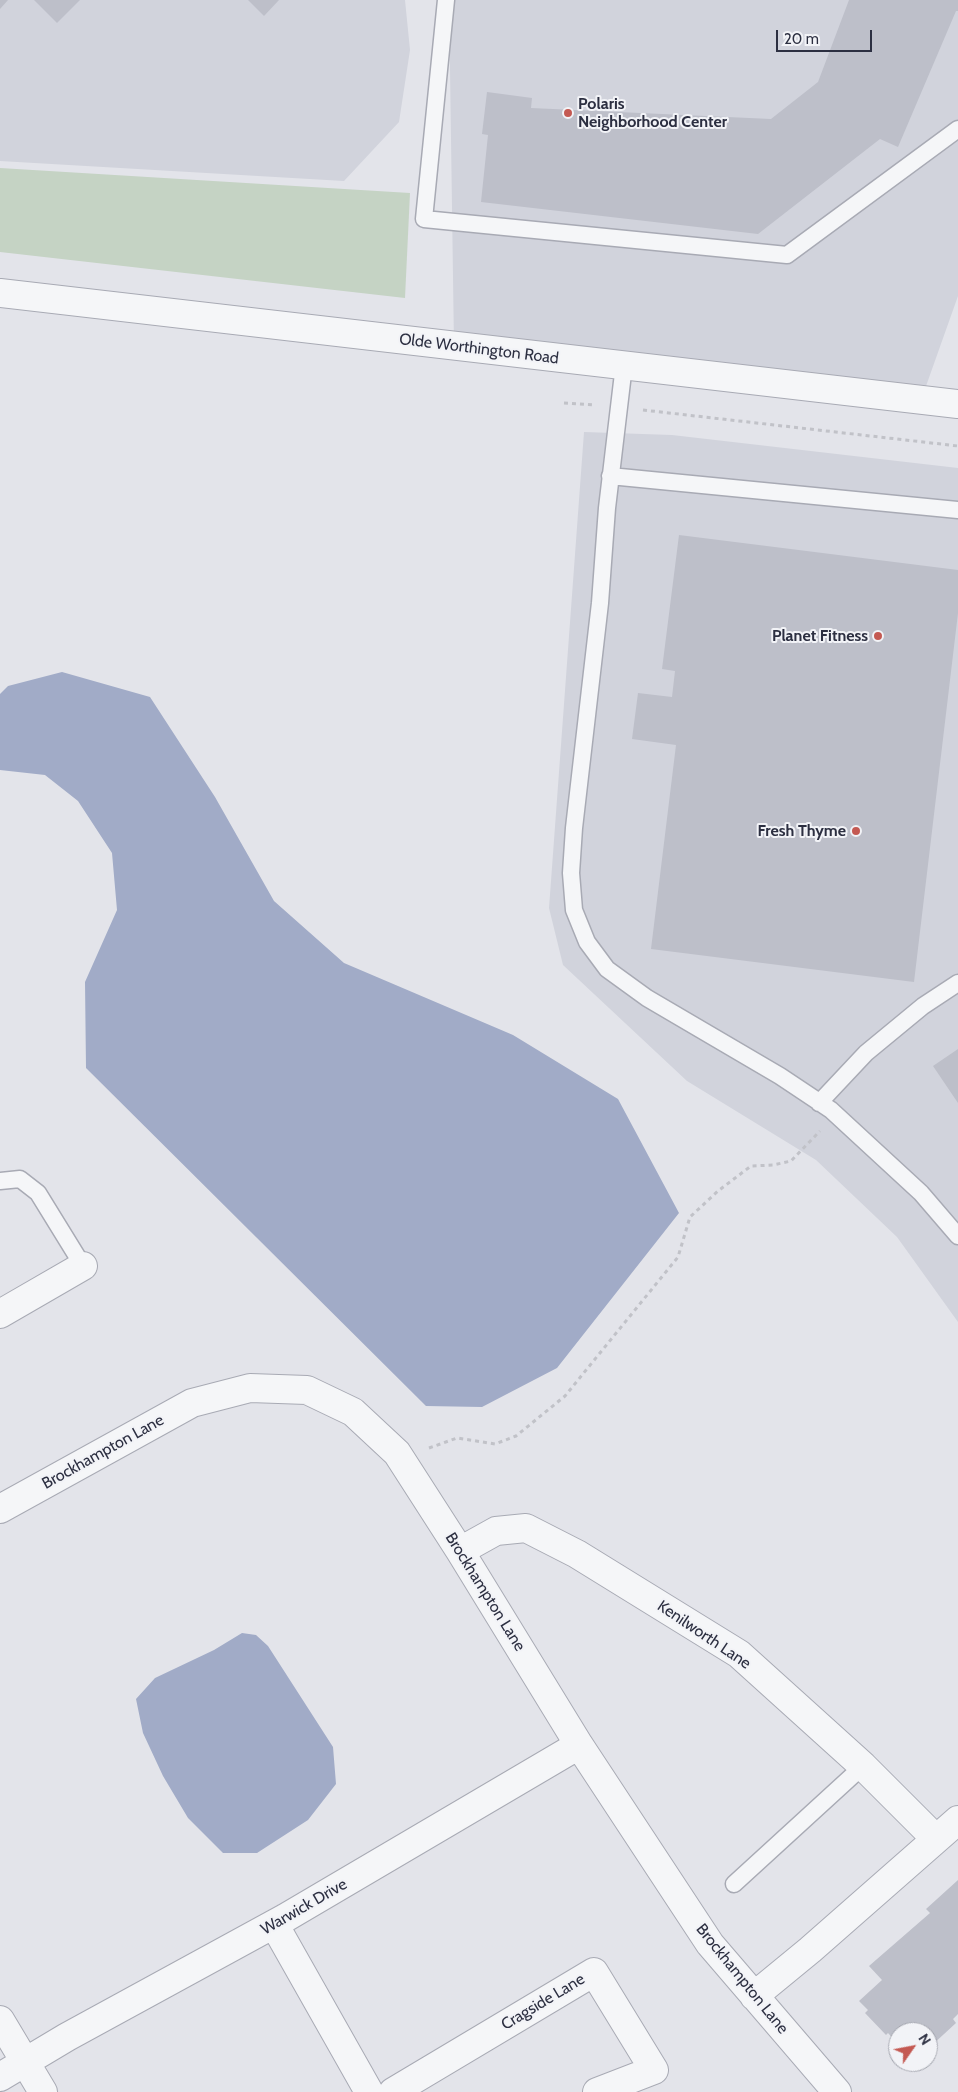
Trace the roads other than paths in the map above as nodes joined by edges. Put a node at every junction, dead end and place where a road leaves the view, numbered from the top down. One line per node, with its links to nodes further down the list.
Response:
1 (446, 0): 2 (lane)
2 (958, 129)
3 (0, 292): 4 (street, Olde Worthington Road)
4 (624, 365): 5 (street, Olde Worthington Road); 6 (lane)
5 (958, 404)
6 (610, 476): 7 (lane); 9 (lane)
7 (958, 510)
8 (958, 983): 9 (lane)
9 (819, 1103): 11 (lane)
10 (0, 1180): 12 (lane)
11 (958, 1236)
12 (83, 1266): 13 (street)
13 (0, 1314)
14 (0, 1509): 15 (street, Brockhampton Lane)
15 (460, 1551): 16 (street, Brockhampton Lane); 17 (street, Kenilworth Lane)
16 (580, 1745): 21 (street, Warwick Drive); 22 (street, Brockhampton Lane)
17 (863, 1766): 19 (street, Kenilworth Lane); 20 (lane)
18 (958, 1820): 19 (street)
19 (936, 1839): 22 (street)
20 (734, 1884)
21 (274, 1924): 24 (street, Warwick Drive); 27 (street)
22 (754, 1996): 30 (street, Brockhampton Lane)
23 (0, 2020): 24 (street)
24 (25, 2062): 25 (street, Warwick Drive); 26 (street)
25 (0, 2076)
26 (44, 2092)
27 (369, 2092)
28 (393, 2092): 29 (street, Cragside Lane)
29 (598, 2092)
30 (837, 2092)

